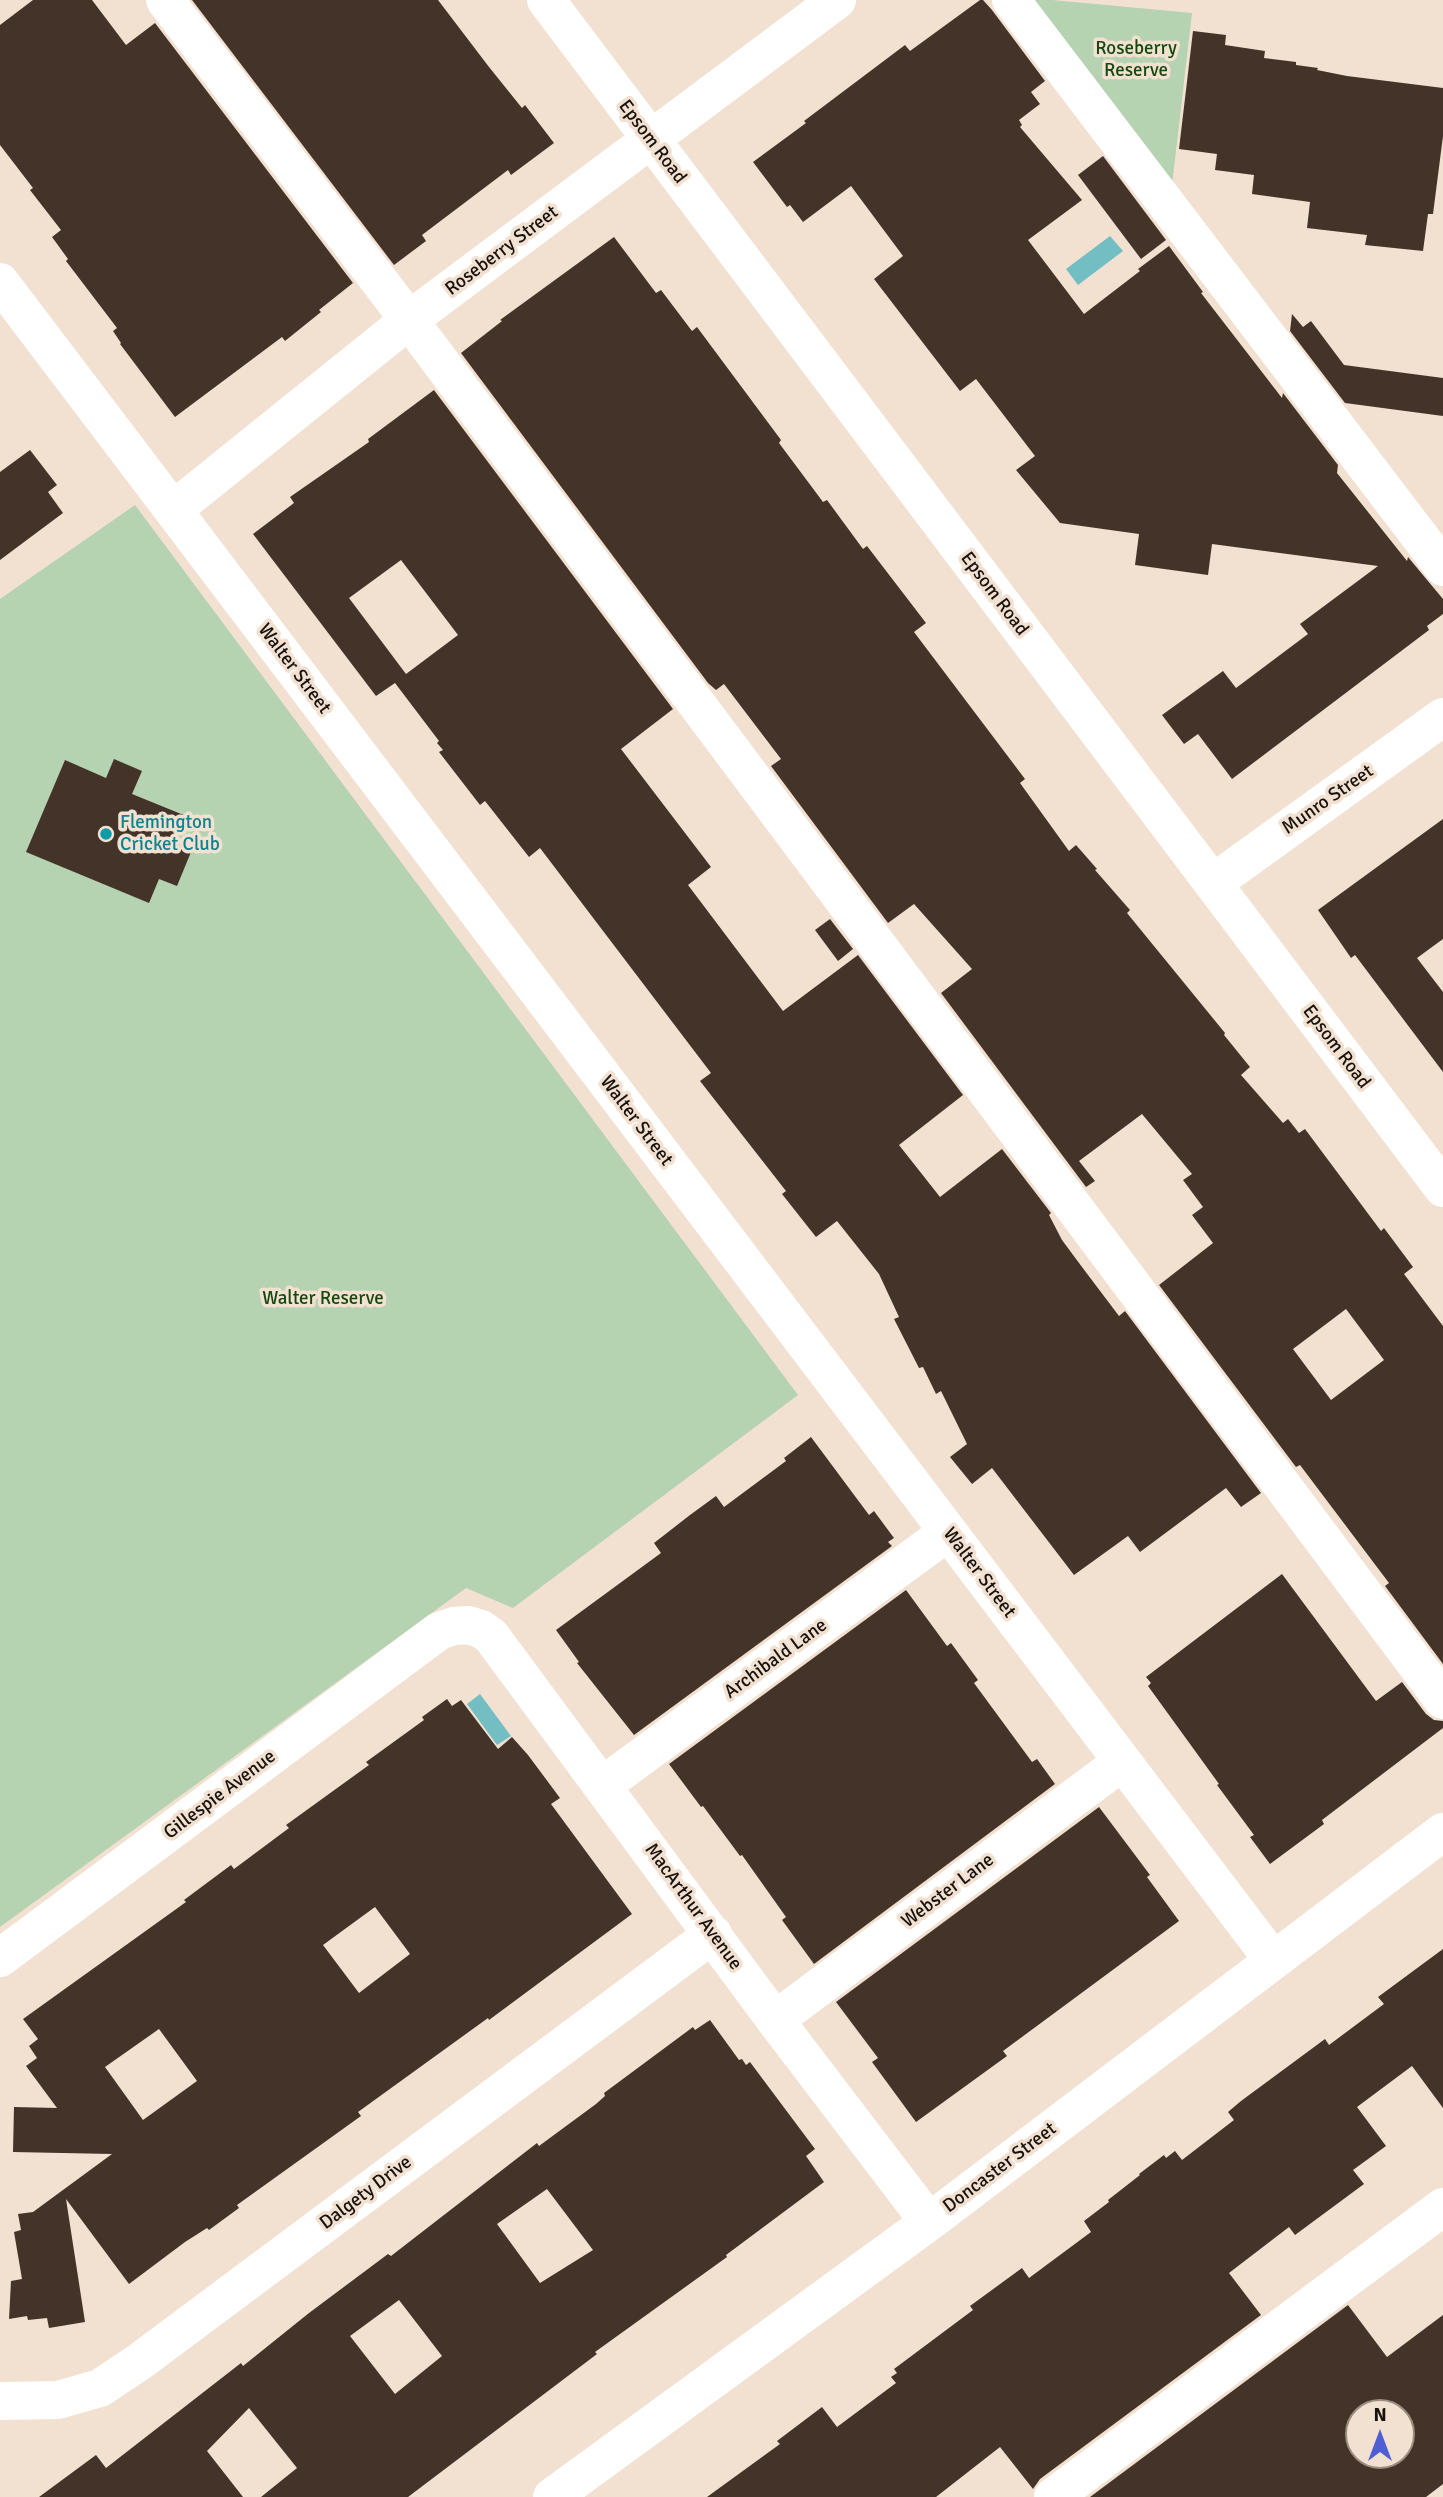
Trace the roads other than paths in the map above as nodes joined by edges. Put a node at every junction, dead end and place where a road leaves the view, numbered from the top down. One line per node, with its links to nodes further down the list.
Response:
1 (165, 0): 7 (street)
2 (546, 0): 5 (street, Epsom Road)
3 (837, 0): 5 (street, Roseberry Street)
4 (1011, 0): 9 (street)
5 (651, 140): 7 (street, Roseberry Street); 11 (street, Epsom Road)
6 (0, 282): 8 (street, Walter Street)
7 (409, 320): 8 (street, Roseberry Street); 15 (street)
8 (173, 510): 13 (street, Walter Street)
9 (1443, 567)
10 (1443, 717): 11 (street, Munro Street)
11 (1213, 883): 12 (street, Epsom Road)
12 (1443, 1188)
13 (948, 1532): 16 (street, Walter Street); 17 (street, Archibald Lane)
14 (439, 1631): 17 (street, MacArthur Avenue); 20 (street, Gillespie Avenue)
15 (1443, 1700)
16 (1122, 1762): 21 (street, Walter Street); 22 (street, Webster Lane)
17 (603, 1785): 19 (street, MacArthur Avenue)
18 (1443, 1832): 21 (street, Doncaster Street)
19 (713, 1934): 22 (street, MacArthur Avenue); 25 (street, Dalgety Drive)
20 (0, 1958)
21 (1272, 1960): 24 (street, Doncaster Street)
22 (775, 2020): 24 (street, MacArthur Avenue)
23 (1443, 2207): 27 (street)
24 (929, 2222): 26 (street, Doncaster Street)
25 (0, 2401)
26 (552, 2497)
27 (1053, 2497)

